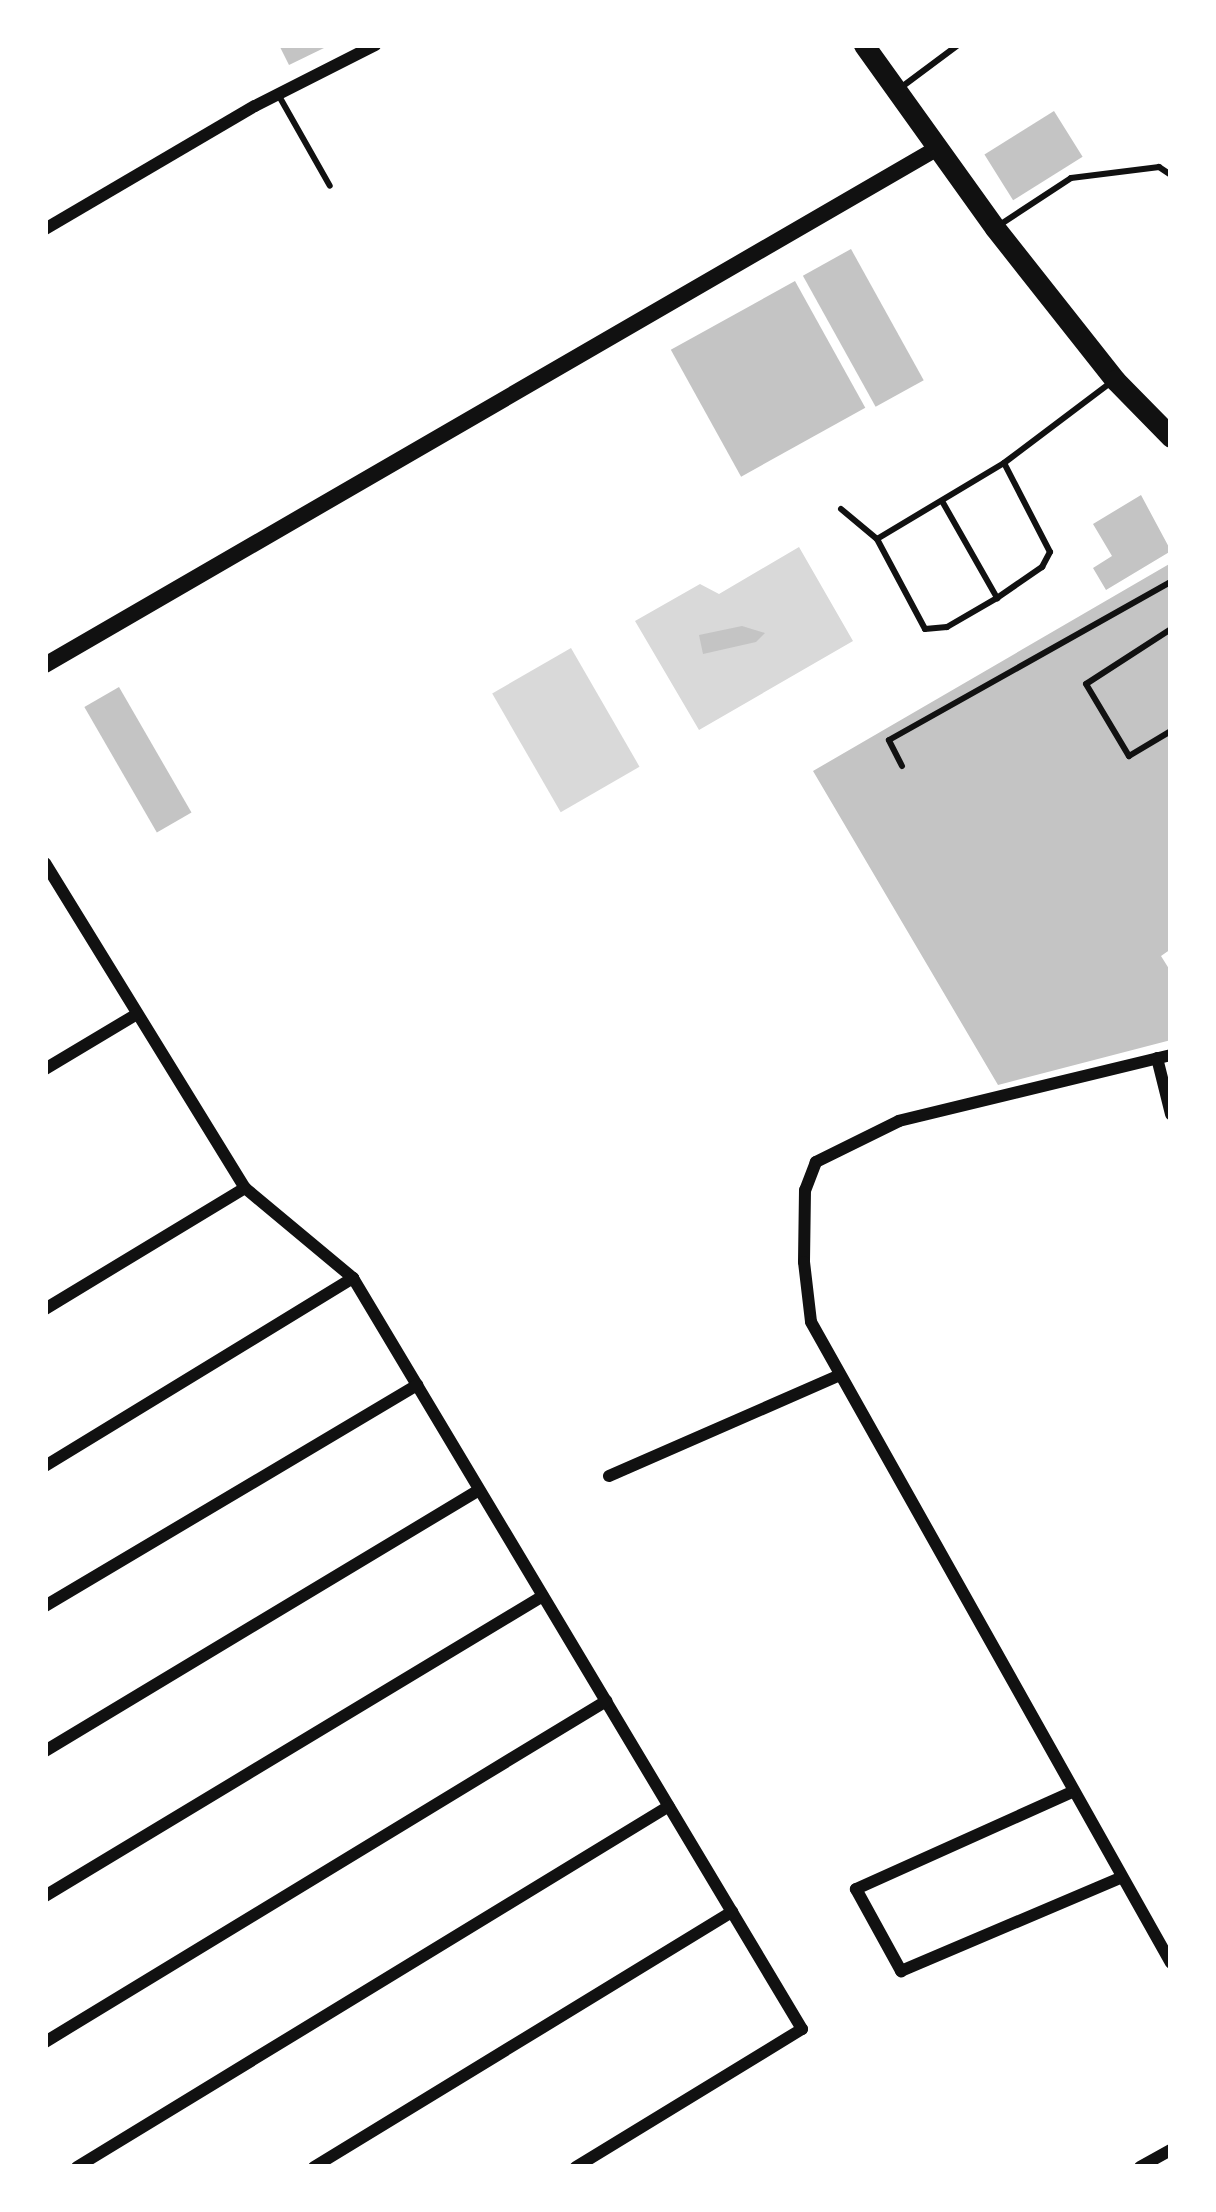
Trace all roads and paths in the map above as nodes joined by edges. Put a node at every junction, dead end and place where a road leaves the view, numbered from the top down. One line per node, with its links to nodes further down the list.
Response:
1 (375, 45): 5 (street)
2 (864, 45): 4 (main road)
3 (958, 45): 4 (lane)
4 (895, 91): 6 (main road)
5 (279, 96): 8 (lane); 10 (street)
6 (936, 149): 9 (main road); 20 (street)
7 (1171, 175): 9 (lane)
8 (330, 185)
9 (995, 228): 11 (main road)
10 (45, 229)
11 (1115, 380): 12 (main road); 13 (lane)
12 (1171, 437)
13 (1004, 463): 14 (lane); 18 (lane)
14 (942, 501): 16 (lane); 18 (lane)
15 (841, 509): 16 (lane)
16 (877, 539): 18 (lane)
17 (1171, 582): 22 (lane)
18 (997, 598)
19 (1171, 629): 21 (lane)
20 (45, 664)
21 (1171, 731)
22 (902, 766)
23 (45, 863): 24 (street)
24 (137, 1014): 26 (street); 28 (street)
25 (1164, 1056): 27 (street); 31 (street)
26 (45, 1069)
27 (1171, 1114)
28 (245, 1188): 29 (street); 30 (street)
29 (352, 1278): 32 (street); 33 (street)
30 (45, 1309)
31 (840, 1376): 34 (street); 40 (street)
32 (417, 1385): 35 (street); 37 (street)
33 (45, 1466)
34 (609, 1476)
35 (479, 1490): 36 (street); 39 (street)
36 (543, 1596): 38 (street); 43 (street)
37 (45, 1606)
38 (607, 1701): 41 (street); 46 (street)
39 (45, 1751)
40 (1072, 1792): 42 (street); 42 (street)
41 (669, 1807): 44 (street); 48 (street)
42 (1120, 1878): 45 (street)
43 (45, 1896)
44 (732, 1912): 49 (street); 50 (street)
45 (1171, 1964)
46 (45, 2042)
47 (1171, 2150): 51 (street)
48 (77, 2167)
49 (314, 2167)
50 (576, 2167)
51 (1140, 2167)

